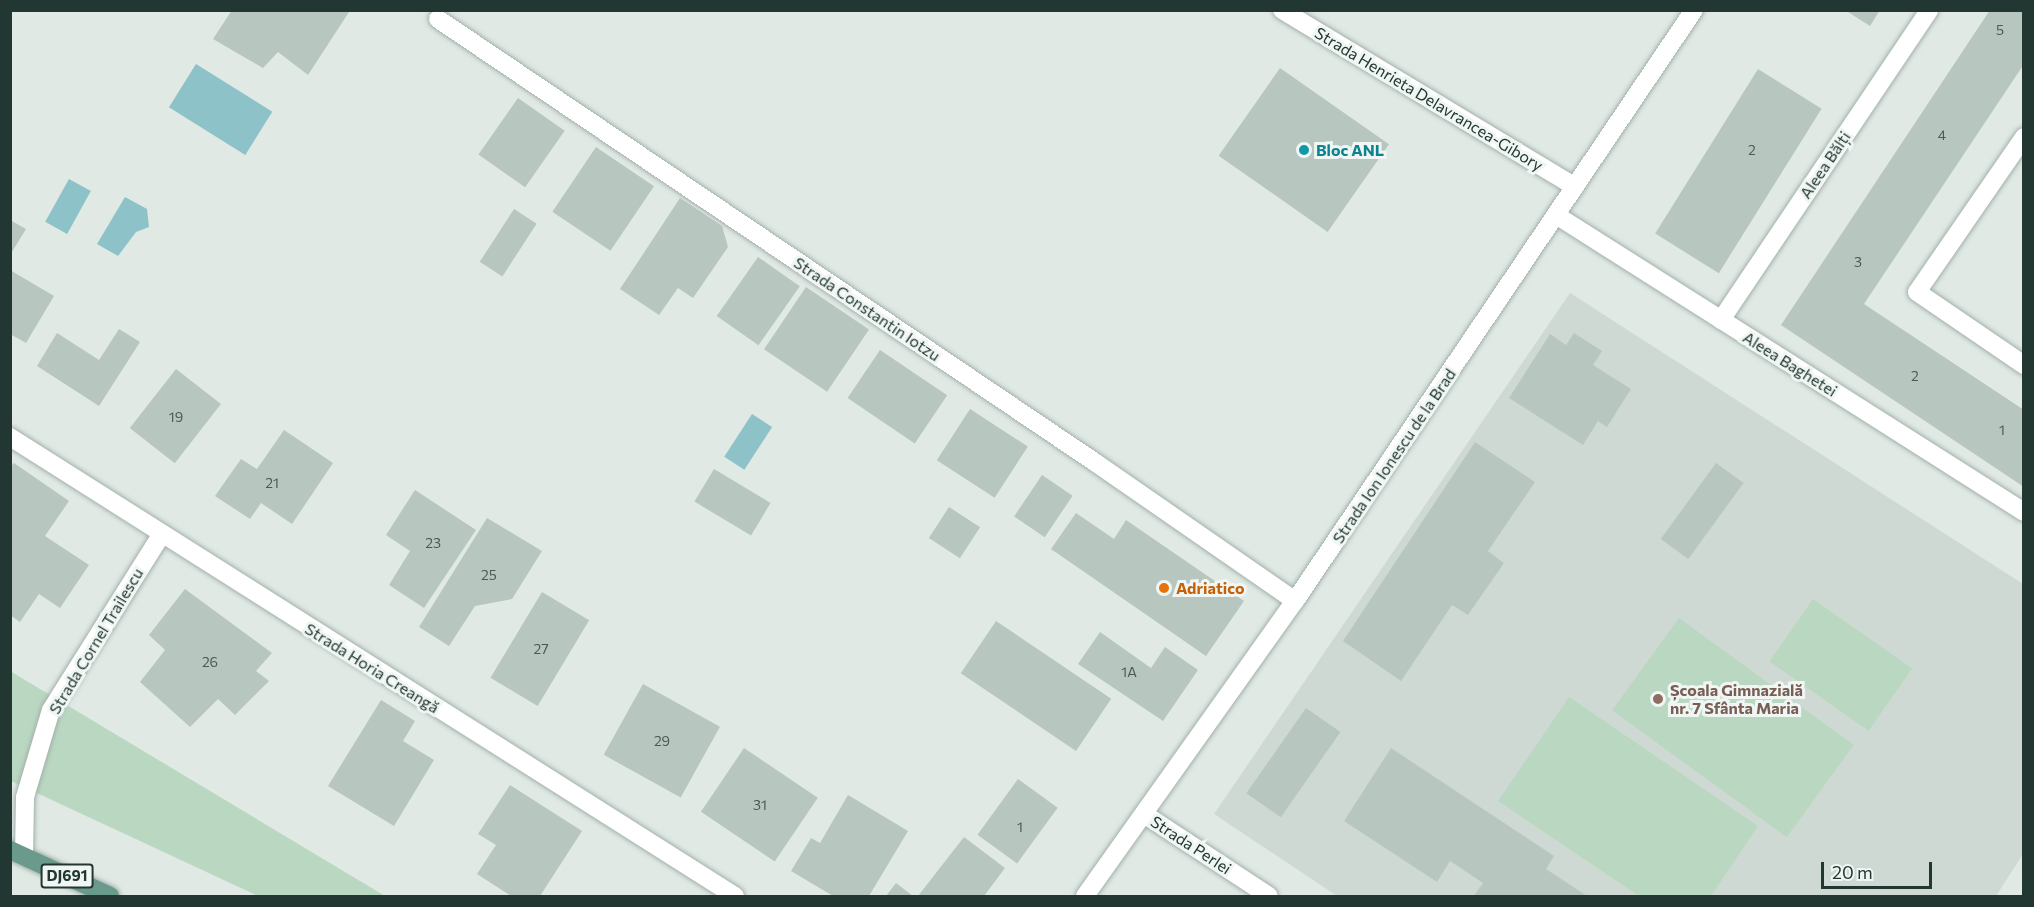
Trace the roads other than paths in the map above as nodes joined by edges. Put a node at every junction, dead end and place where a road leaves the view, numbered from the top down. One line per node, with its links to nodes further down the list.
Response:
1 (1282, 10): 6 (street, Strada Henrieta Delavrancea-Gibory)
2 (1694, 10): 6 (street, Strada Ion Ionescu de la Brad)
3 (1929, 10): 8 (street, Aleea Bălți)
4 (438, 19): 13 (street, Strada Constantin Iotzu)
5 (2024, 137): 9 (street)
6 (1575, 187): 7 (street, Strada Ion Ionescu de la Brad)
7 (1556, 215): 8 (street, Aleea Baghetei); 13 (street, Strada Ion Ionescu de la Brad)
8 (1721, 320): 11 (street, Aleea Baghetei)
9 (2024, 365)
10 (10, 437): 12 (street, Strada Horia Creangă)
11 (2024, 512)
12 (161, 535): 15 (street, Strada Cornel Trailescu); 17 (street, Strada Horia Creangă)
13 (1295, 601): 14 (street, Strada Ion Ionescu de la Brad)
14 (1144, 814): 18 (street, Strada Ion Ionescu de la Brad); 19 (street, Strada Perlei)
15 (17, 853): 16 (main road, DJ691)
16 (110, 897)
17 (735, 897)
18 (1085, 897)
19 (1269, 897)

